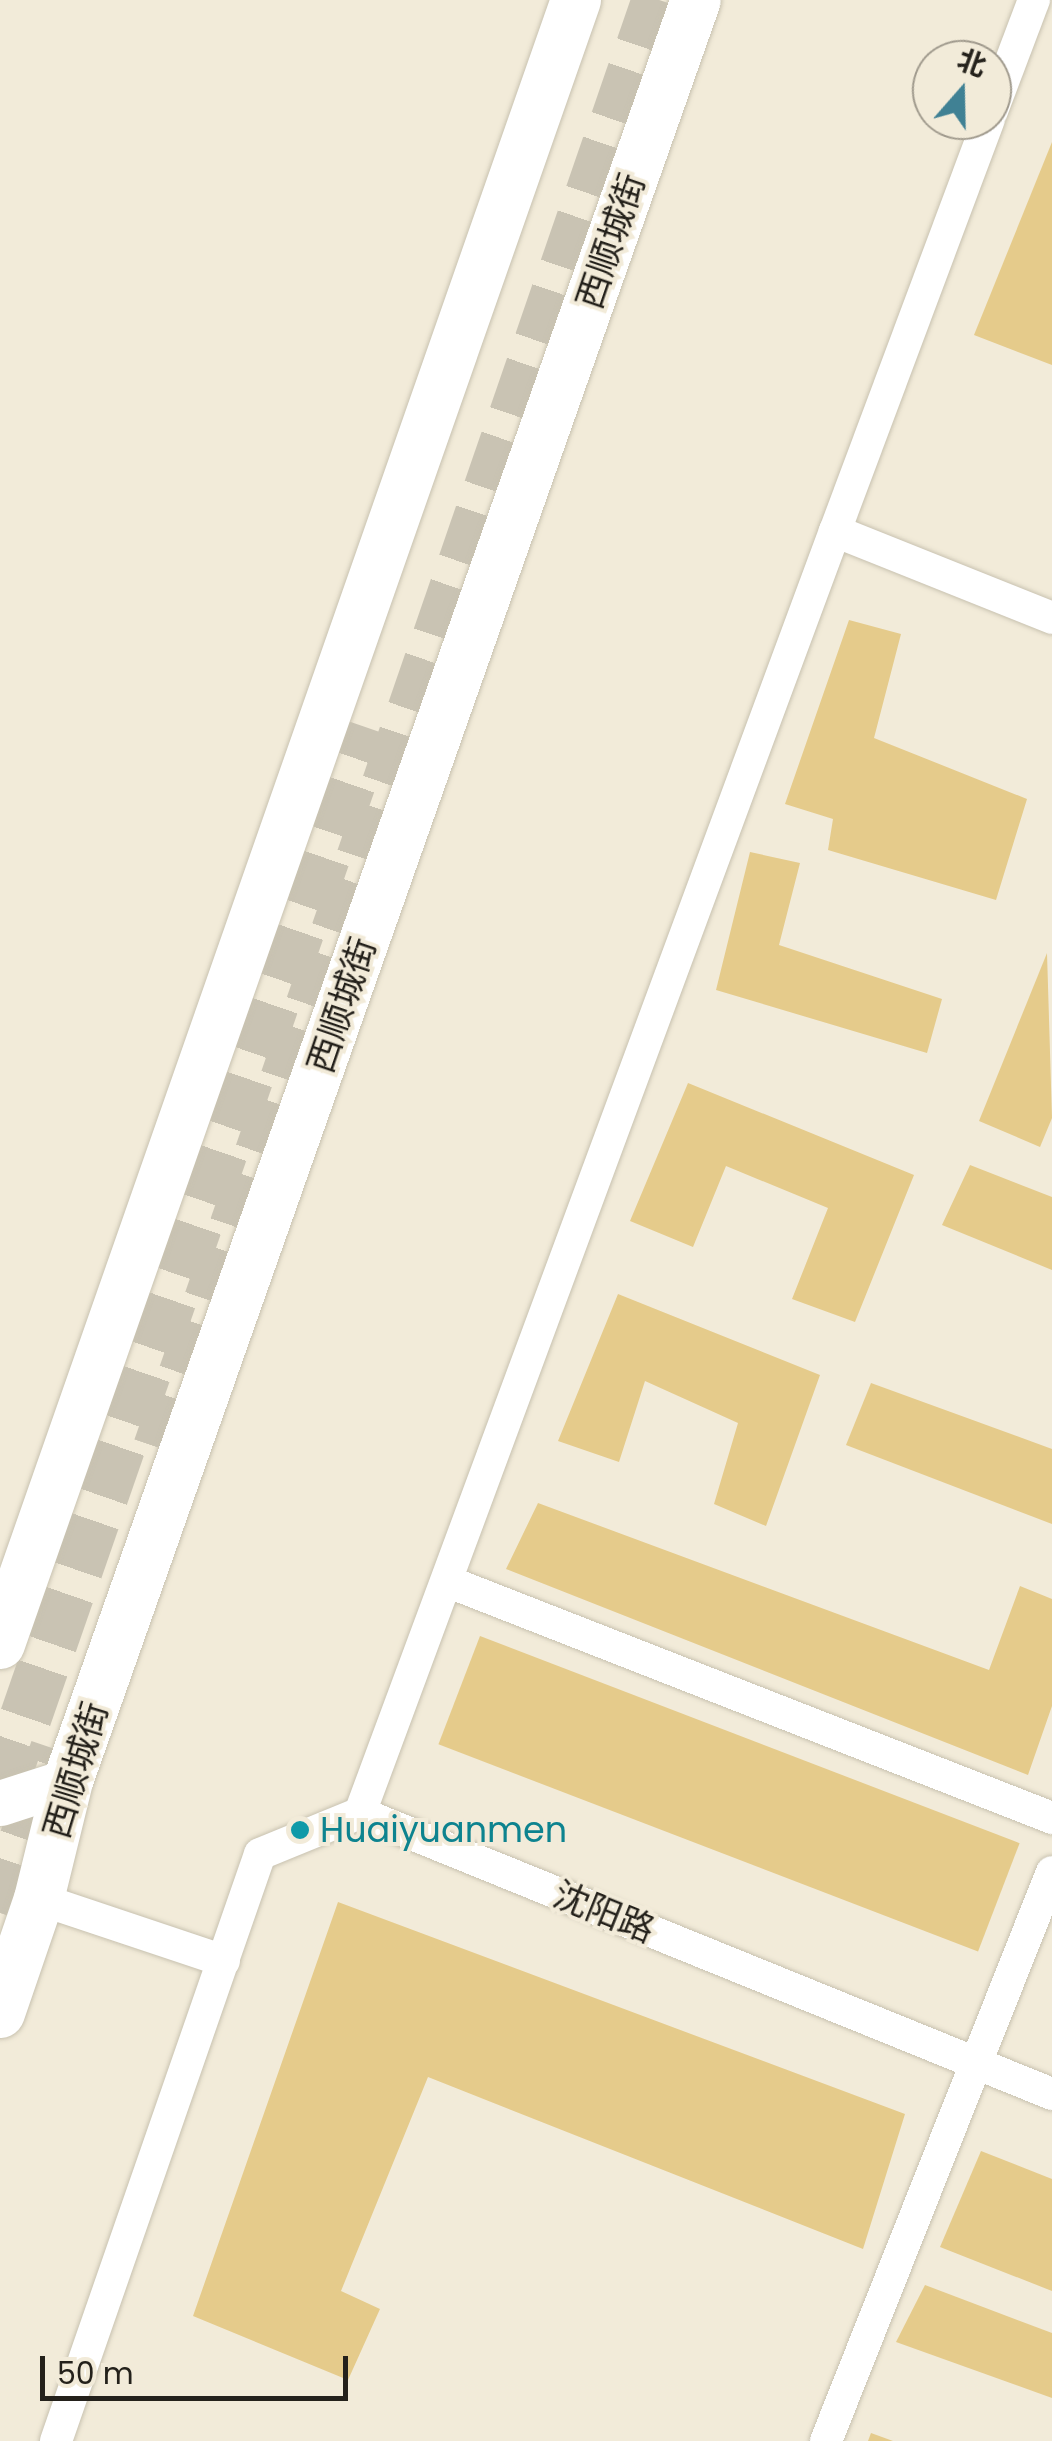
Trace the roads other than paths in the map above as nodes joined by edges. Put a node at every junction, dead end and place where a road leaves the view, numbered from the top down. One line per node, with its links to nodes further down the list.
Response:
1 (576, 0): 9 (main road)
2 (696, 0): 10 (main road, 西顺城街)
3 (1034, 0): 4 (street)
4 (1012, 59)
5 (981, 140): 6 (street)
6 (835, 530): 7 (street); 8 (street)
7 (1052, 618)
8 (449, 1582): 12 (street); 13 (street)
9 (0, 1644)
10 (68, 1781): 11 (main road); 15 (main road, 西顺城街)
11 (0, 1803)
12 (360, 1813): 16 (street); 18 (street, 沈阳路)
13 (1052, 1818)
14 (1052, 1872): 18 (street)
15 (39, 1899): 16 (street); 17 (main road, 西顺城街)
16 (224, 1960): 20 (street)
17 (0, 2014)
18 (978, 2064): 19 (street, 沈阳路); 21 (street)
19 (1052, 2094)
20 (56, 2441)
21 (826, 2441)

